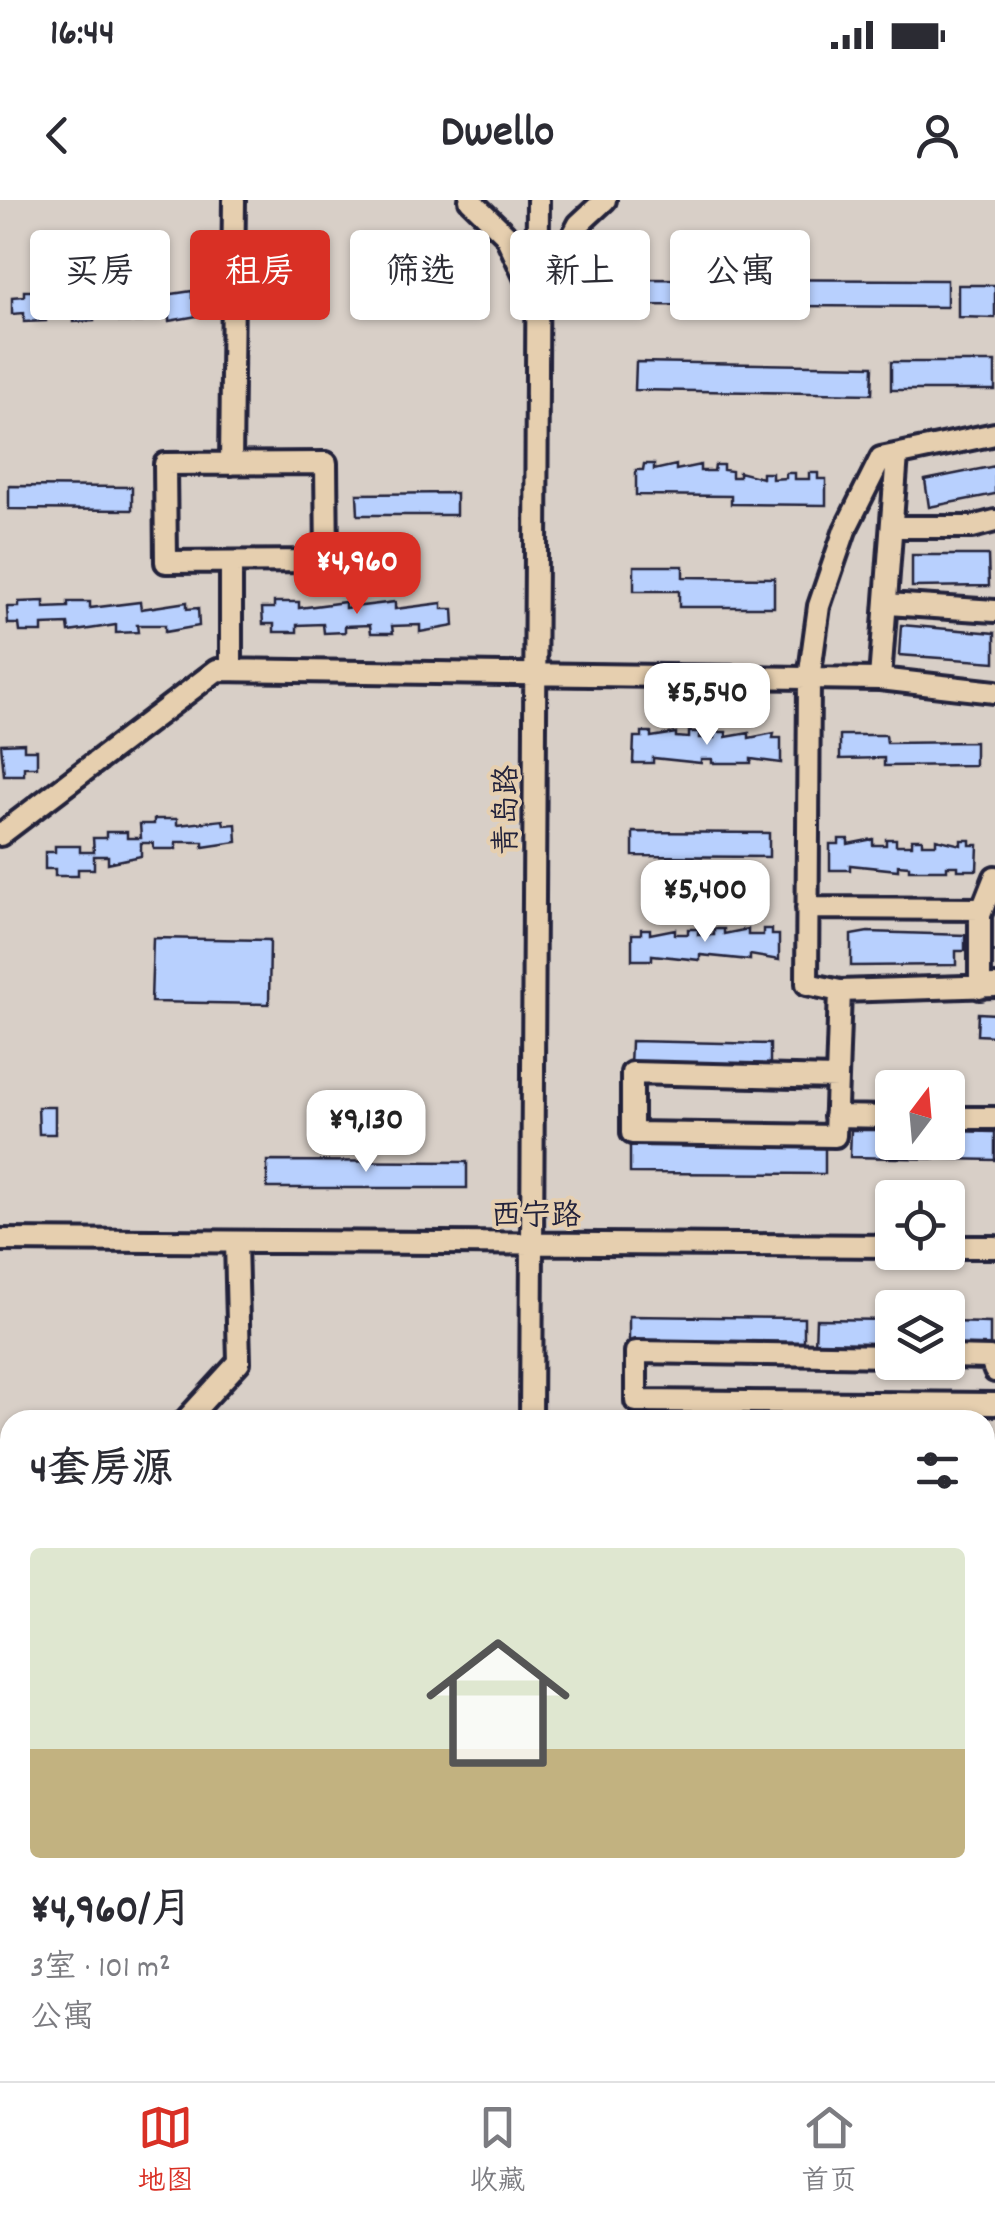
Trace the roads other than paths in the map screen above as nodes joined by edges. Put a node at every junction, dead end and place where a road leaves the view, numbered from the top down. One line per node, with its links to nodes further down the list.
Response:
1 (234, 200): 11 (street)
2 (470, 200): 7 (street)
3 (538, 200): 5 (street, 青岛路)
4 (605, 200): 6 (street)
5 (538, 230)
6 (575, 230)
7 (510, 245)
8 (538, 320): 18 (street, 青岛路)
9 (995, 434): 10 (street)
10 (897, 455): 13 (street); 19 (street)
11 (232, 464): 14 (street); 14 (street)
12 (995, 521): 13 (street)
13 (892, 527): 15 (street)
14 (232, 562): 17 (street)
15 (888, 604): 16 (street); 20 (street)
16 (995, 611)
17 (231, 670): 18 (street); 22 (street)
18 (536, 676): 19 (street); 35 (street, 青岛路)
19 (808, 678): 20 (street); 24 (street)
20 (880, 679): 21 (street)
21 (995, 692)
22 (0, 834)
23 (995, 876): 25 (street)
24 (807, 908): 25 (street); 27 (street)
25 (982, 908): 26 (street)
26 (988, 987): 27 (street)
27 (840, 991): 28 (street)
28 (836, 1078): 29 (street); 29 (street)
29 (835, 1116): 30 (street)
30 (875, 1117)
31 (965, 1118): 32 (street)
32 (995, 1118)
33 (0, 1240): 34 (street, 西宁路)
34 (236, 1242): 35 (street, 西宁路); 43 (street)
35 (532, 1244): 36 (street, 西宁路); 44 (street, 青岛路)
36 (875, 1246)
37 (965, 1247): 38 (street)
38 (995, 1247)
39 (875, 1356): 42 (street)
40 (965, 1357): 41 (street)
41 (995, 1371)
42 (995, 1404)
43 (195, 1410)
44 (530, 1410)

